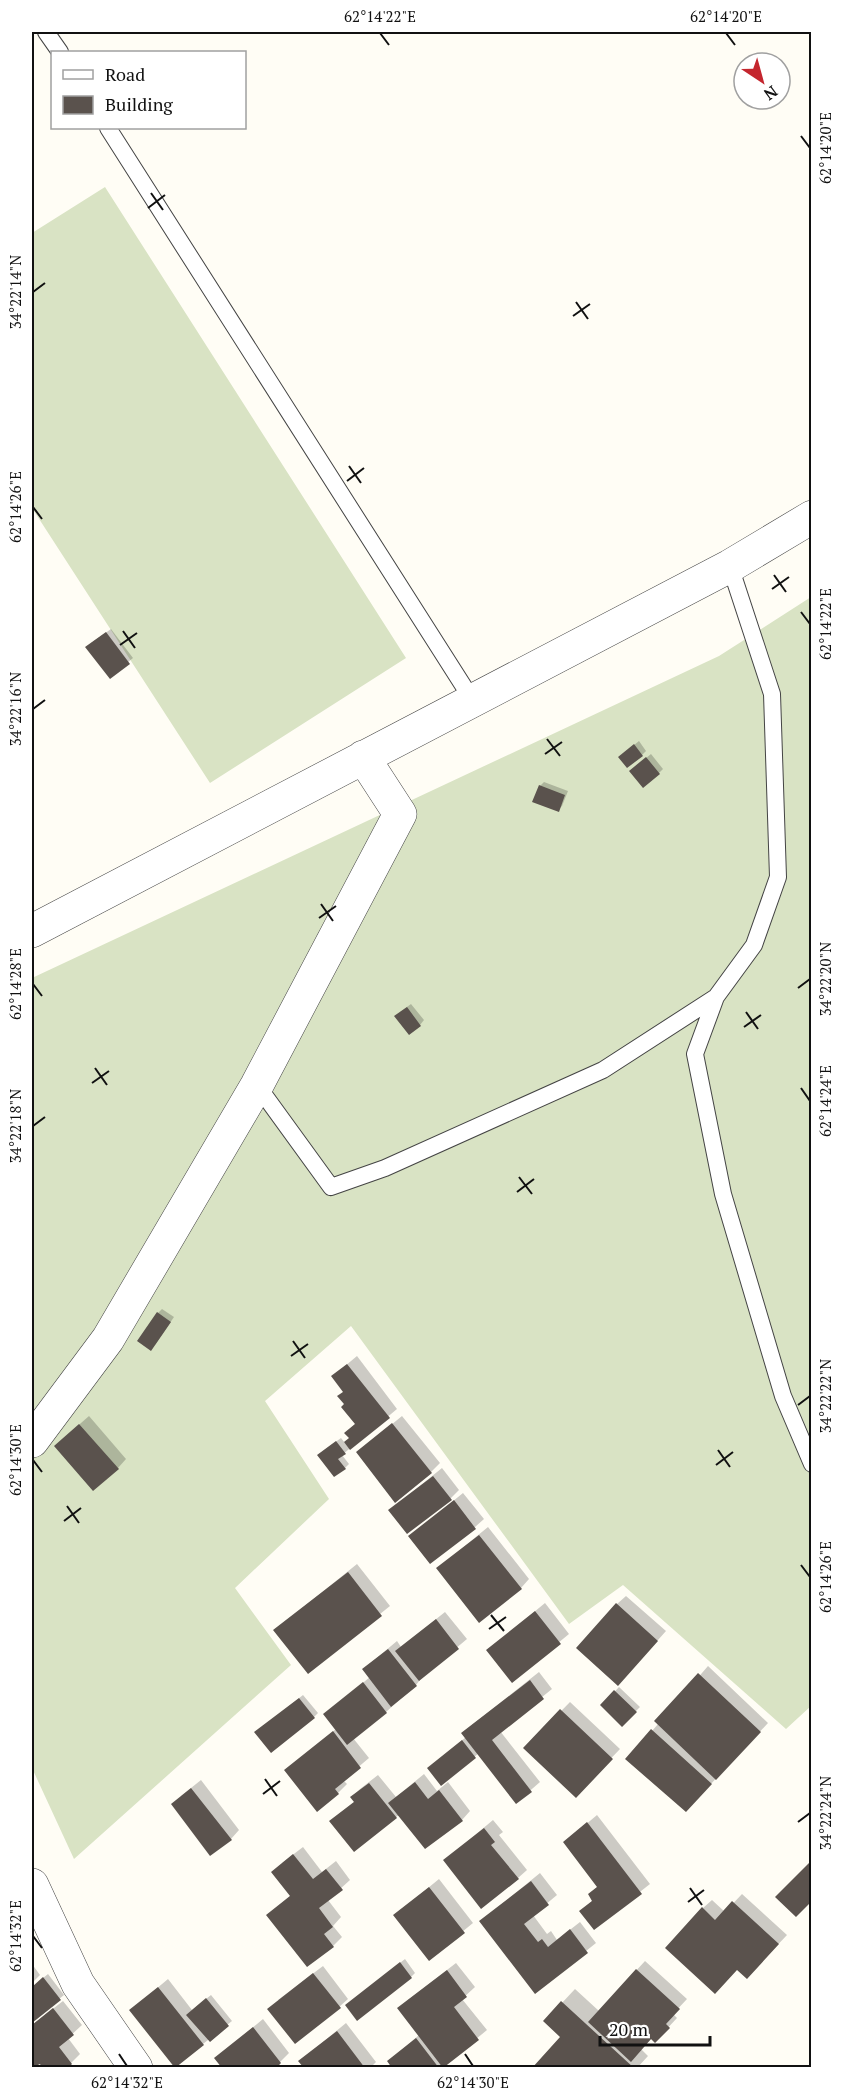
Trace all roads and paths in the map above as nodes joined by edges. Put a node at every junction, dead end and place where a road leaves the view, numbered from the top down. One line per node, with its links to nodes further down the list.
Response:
1 (46, 32): 2 (lane)
2 (59, 51)
3 (109, 129): 6 (lane)
4 (812, 517): 5 (street)
5 (730, 566): 6 (street); 9 (lane)
6 (473, 700): 7 (street)
7 (363, 757): 8 (street); 10 (street)
8 (32, 931)
9 (716, 997): 10 (lane); 12 (lane)
10 (257, 1085): 11 (street)
11 (32, 1441)
12 (812, 1464)
13 (32, 1885): 14 (street)
14 (136, 2067)

